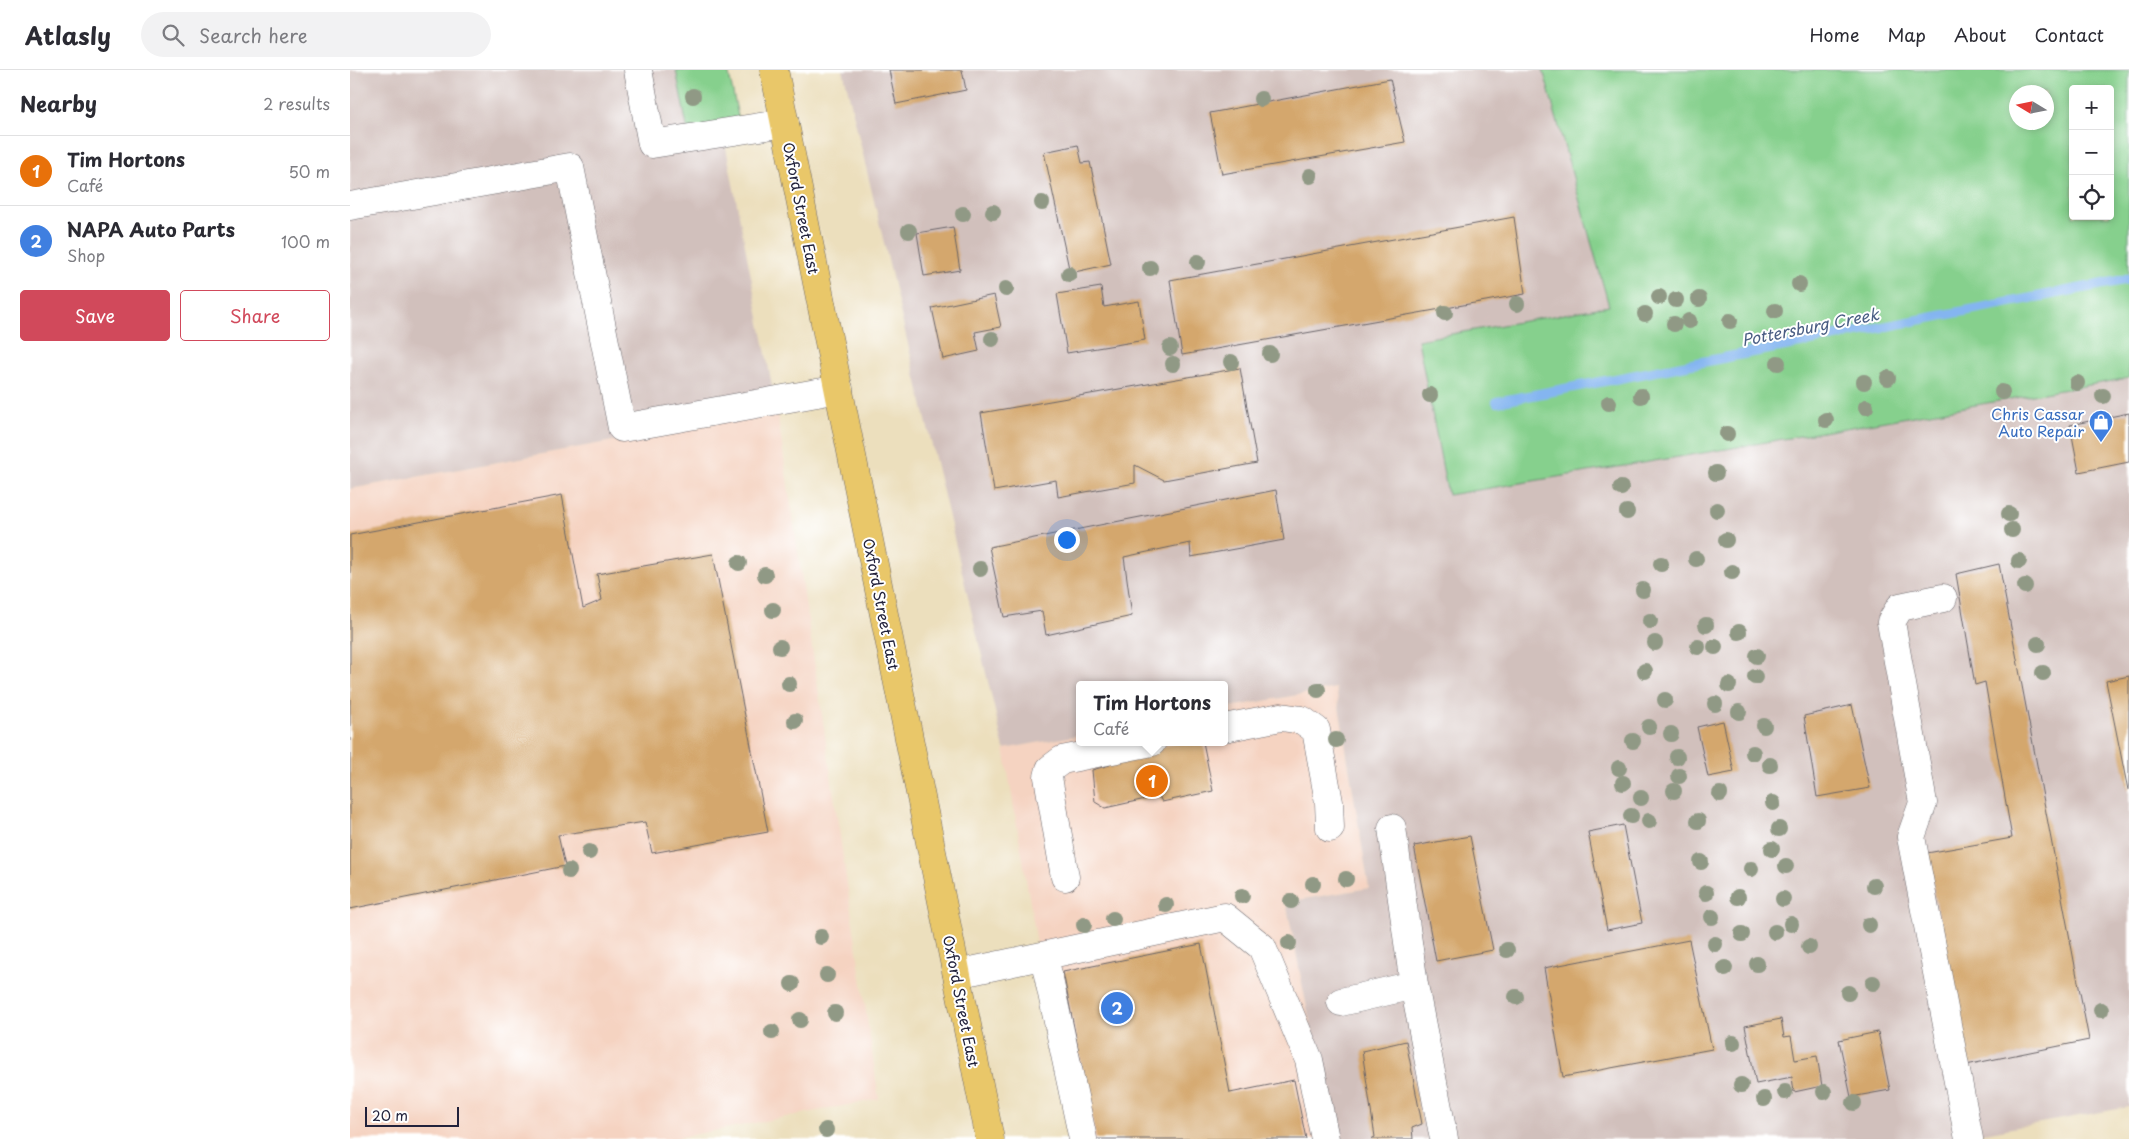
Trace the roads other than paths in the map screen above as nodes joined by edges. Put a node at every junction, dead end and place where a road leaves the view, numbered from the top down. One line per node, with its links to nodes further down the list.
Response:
1 (638, 70): 3 (lane)
2 (774, 70): 3 (main road, Oxford Street East)
3 (785, 123): 5 (main road, Oxford Street East)
4 (350, 206): 5 (lane)
5 (839, 389): 13 (main road, Oxford Street East)
6 (1943, 598): 20 (lane)
7 (1228, 727): 9 (lane)
8 (1132, 746): 11 (lane)
9 (1330, 828)
10 (1392, 828): 14 (lane)
11 (1064, 877)
12 (1044, 956): 13 (lane); 17 (lane); 18 (lane)
13 (957, 974): 16 (main road, Oxford Street East)
14 (1414, 985): 15 (lane); 19 (lane)
15 (1341, 1002)
16 (990, 1139)
17 (1084, 1139)
18 (1325, 1139)
19 (1444, 1139)
20 (1969, 1139)

